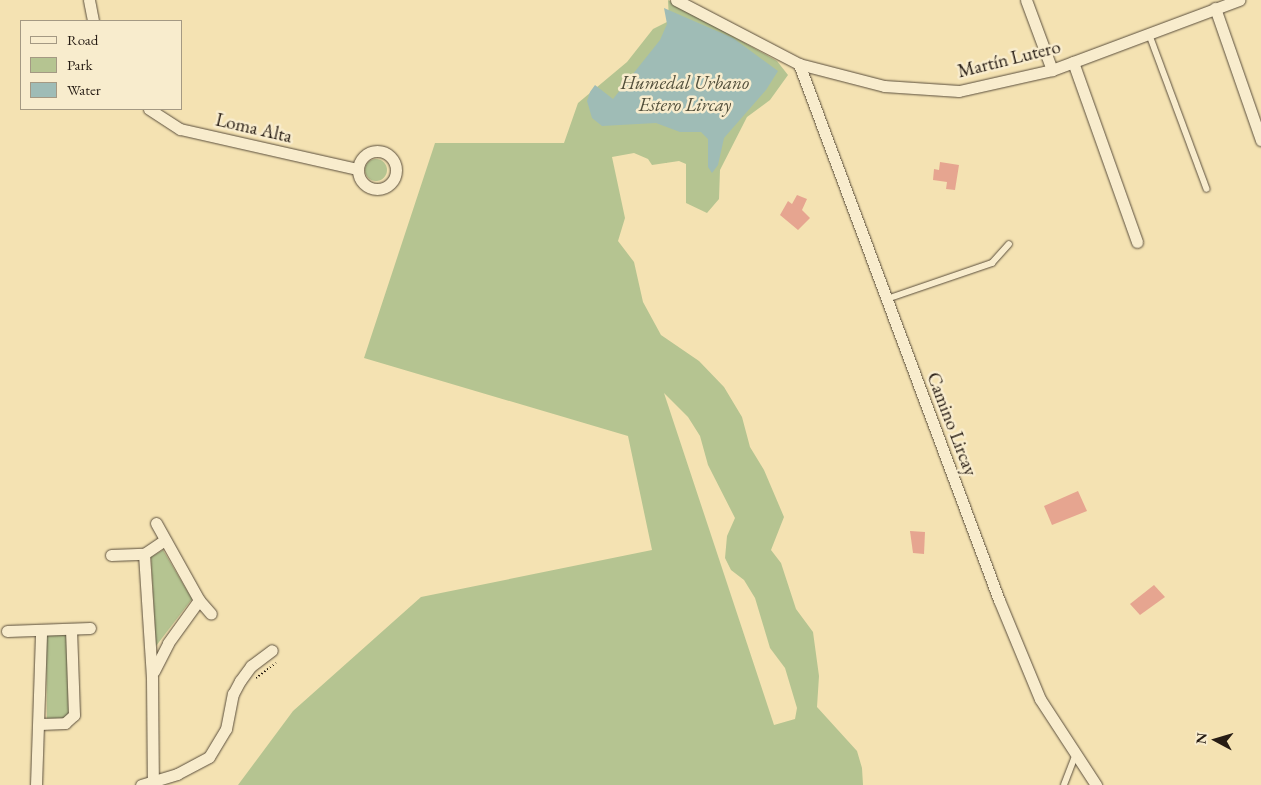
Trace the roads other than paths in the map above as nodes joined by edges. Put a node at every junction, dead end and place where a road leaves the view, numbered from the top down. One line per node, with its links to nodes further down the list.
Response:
1 (89, 0): 6 (street)
2 (676, 0): 9 (street, Martín Lutero)
3 (1026, 0): 10 (street)
4 (1239, 0): 5 (street, Martín Lutero)
5 (1215, 8): 7 (street, Martín Lutero); 12 (street)
6 (93, 20)
7 (1149, 33): 8 (street, Martín Lutero); 14 (lane)
8 (1074, 62): 10 (street, Martín Lutero); 15 (street)
9 (799, 64): 10 (street, Martín Lutero); 17 (street, Camino Lircay)
10 (1052, 70)
11 (151, 110): 13 (street, Loma Alta)
12 (1261, 140)
13 (356, 169)
14 (1207, 189)
15 (1137, 242)
16 (1009, 244): 17 (lane)
17 (887, 299): 31 (street, Camino Lircay)
18 (156, 523): 19 (street)
19 (165, 540): 20 (street); 22 (street)
20 (144, 554): 21 (street); 29 (street)
21 (111, 555)
22 (200, 600): 23 (street); 29 (street)
23 (211, 614)
24 (90, 628): 25 (street)
25 (71, 630): 27 (street); 30 (street)
26 (7, 631): 27 (street)
27 (41, 631): 30 (street)
28 (272, 650): 32 (street)
29 (152, 678): 32 (street)
30 (40, 724): 33 (street)
31 (1076, 754): 35 (lane); 36 (street, Camino Lircay)
32 (154, 783): 34 (street)
33 (36, 785)
34 (140, 785)
35 (1064, 785)
36 (1096, 785)

